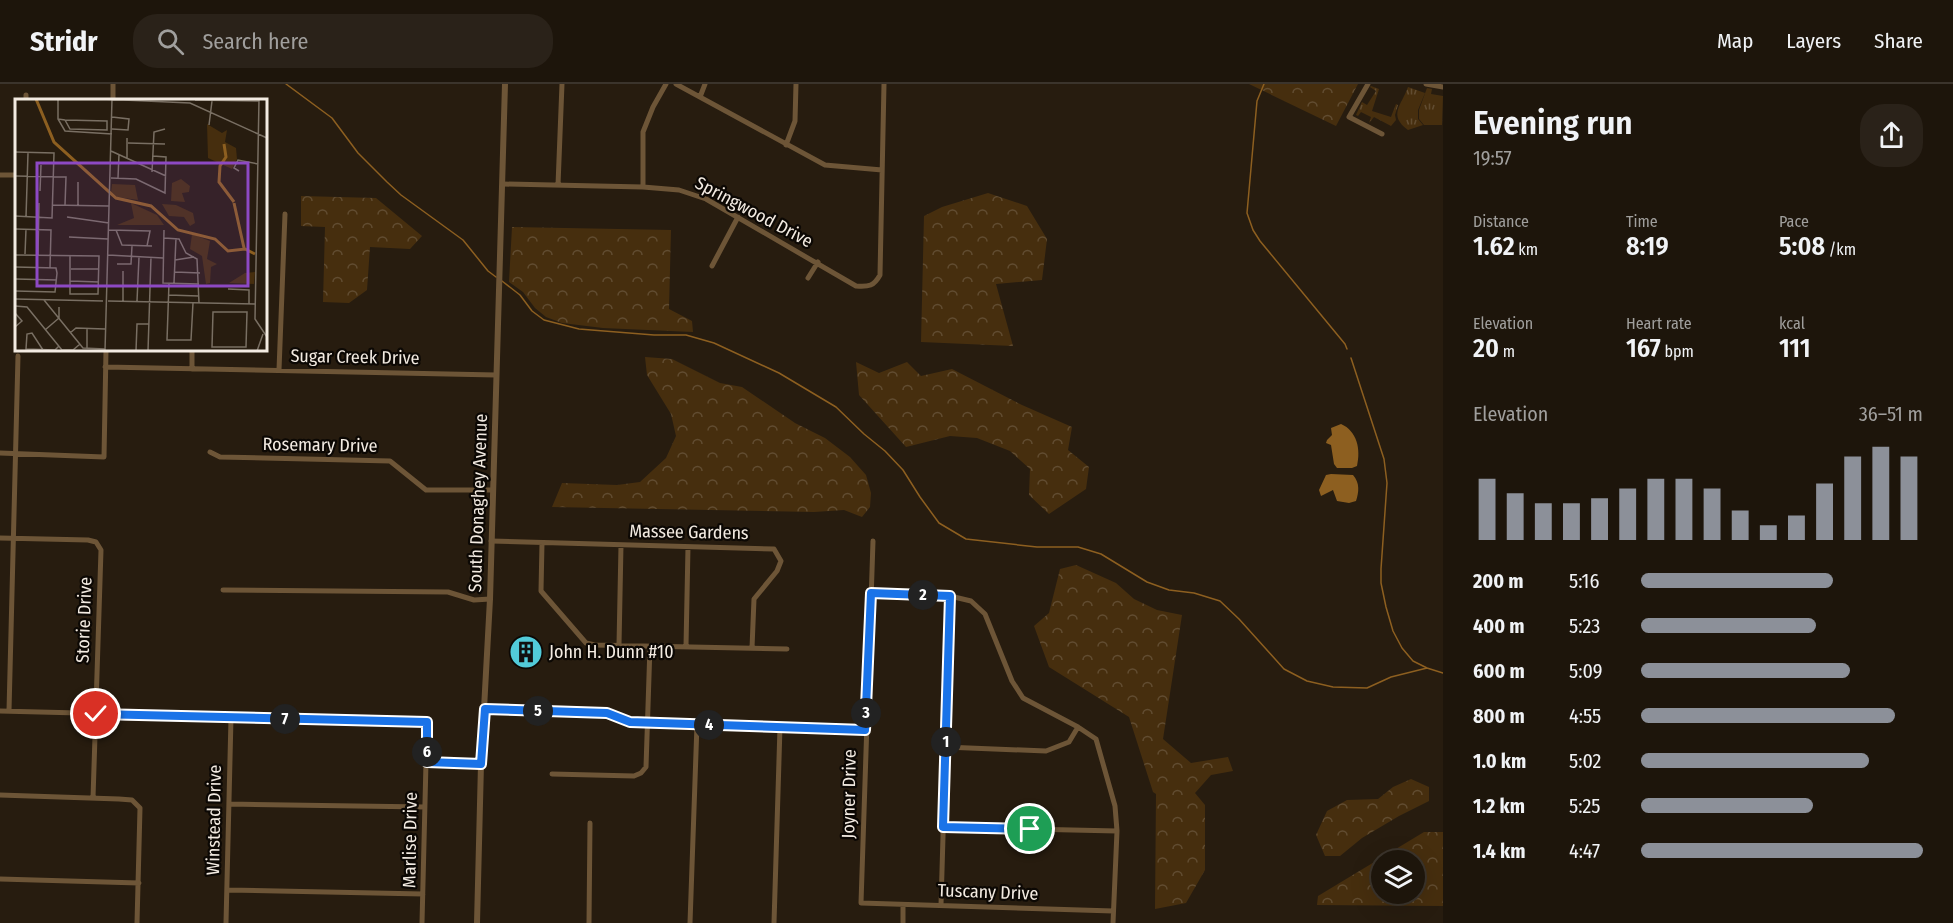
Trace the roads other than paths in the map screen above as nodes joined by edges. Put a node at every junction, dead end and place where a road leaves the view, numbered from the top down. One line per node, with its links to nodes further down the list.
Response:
1 (113, 84): 13 (street)
2 (505, 84): 17 (street, South Donaghey Avenue)
3 (562, 84): 18 (street)
4 (666, 84): 19 (street)
5 (676, 84): 12 (street)
6 (705, 84): 12 (street)
7 (796, 84): 15 (street)
8 (884, 84): 16 (street)
9 (1368, 84): 14 (street)
10 (1426, 84): 11 (street)
11 (1443, 87)
12 (700, 97): 15 (street)
13 (112, 99)
14 (1382, 134)
15 (786, 145): 16 (street)
16 (882, 170): 22 (street, Springwood Drive)
17 (503, 184): 18 (street, Springwood Drive); 31 (street, South Donaghey Avenue)
18 (558, 185): 19 (street, Springwood Drive)
19 (643, 187): 21 (street, Springwood Drive)
20 (285, 214): 30 (street)
21 (738, 217): 22 (street, Springwood Drive); 23 (street)
22 (818, 262): 24 (street)
23 (712, 266)
24 (808, 278)
25 (106, 351): 28 (street)
26 (192, 351): 29 (street)
27 (18, 356): 34 (street)
28 (105, 367): 29 (street, Sugar Creek Drive); 34 (street)
29 (192, 369): 30 (street, Sugar Creek Drive)
30 (279, 370): 31 (street, Sugar Creek Drive)
31 (496, 375): 35 (street, South Donaghey Avenue)
32 (210, 452): 35 (street, Rosemary Drive)
33 (0, 453): 34 (street)
34 (15, 453): 37 (street)
35 (492, 490): 38 (street, South Donaghey Avenue)
36 (0, 538): 37 (street)
37 (13, 538): 54 (street); 55 (street, Storie Drive)
38 (491, 541): 40 (street, Massee Gardens); 46 (street, South Donaghey Avenue)
39 (873, 541): 44 (street, Joyner Drive)
40 (542, 543): 41 (street, Massee Gardens); 47 (street)
41 (621, 545): 42 (street, Massee Gardens); 47 (street)
42 (688, 547): 49 (street); 50 (street, Massee Gardens)
43 (223, 590): 46 (street)
44 (871, 593): 45 (street); 61 (street, Joyner Drive)
45 (950, 596): 60 (street); 62 (street)
46 (490, 599): 52 (street, South Donaghey Avenue)
47 (619, 645): 48 (street)
48 (650, 646): 49 (street); 57 (street)
49 (686, 646): 50 (street)
50 (752, 648): 51 (street)
51 (787, 649)
52 (485, 709): 57 (street); 64 (street, South Donaghey Avenue)
53 (0, 711): 54 (street)
54 (9, 711): 55 (street)
55 (96, 714): 56 (street); 67 (street, Storie Drive)
56 (231, 718): 63 (street, Marlise Drive); 68 (street, Winstead Drive)
57 (648, 723): 58 (street); 65 (street)
58 (696, 724): 59 (street); 86 (street)
59 (780, 727): 61 (street); 87 (street)
60 (1078, 727): 62 (street); 72 (street)
61 (865, 730): 77 (street, Joyner Drive)
62 (945, 747): 71 (street)
63 (427, 762): 64 (street); 69 (street, Marlise Drive)
64 (481, 764): 84 (street, South Donaghey Avenue)
65 (552, 774)
66 (0, 795): 67 (street)
67 (93, 798): 74 (street)
68 (229, 804): 69 (street); 75 (street, Winstead Drive)
69 (425, 807): 76 (street, Marlise Drive)
70 (590, 823): 85 (street)
71 (943, 827): 72 (street); 79 (street)
72 (1117, 831): 80 (street)
73 (0, 879): 74 (street)
74 (139, 883): 81 (street)
75 (227, 890): 76 (street); 82 (street, Winstead Drive)
76 (423, 894): 83 (street, Marlise Drive)
77 (861, 903): 78 (street, Tuscany Drive)
78 (903, 905): 79 (street, Tuscany Drive); 88 (street)
79 (941, 905): 80 (street, Tuscany Drive)
80 (1113, 911): 89 (street)
81 (137, 923)
82 (226, 923)
83 (422, 923)
84 (477, 923)
85 (589, 923)
86 (690, 923)
87 (774, 923)
88 (903, 923)
89 (1113, 923)

